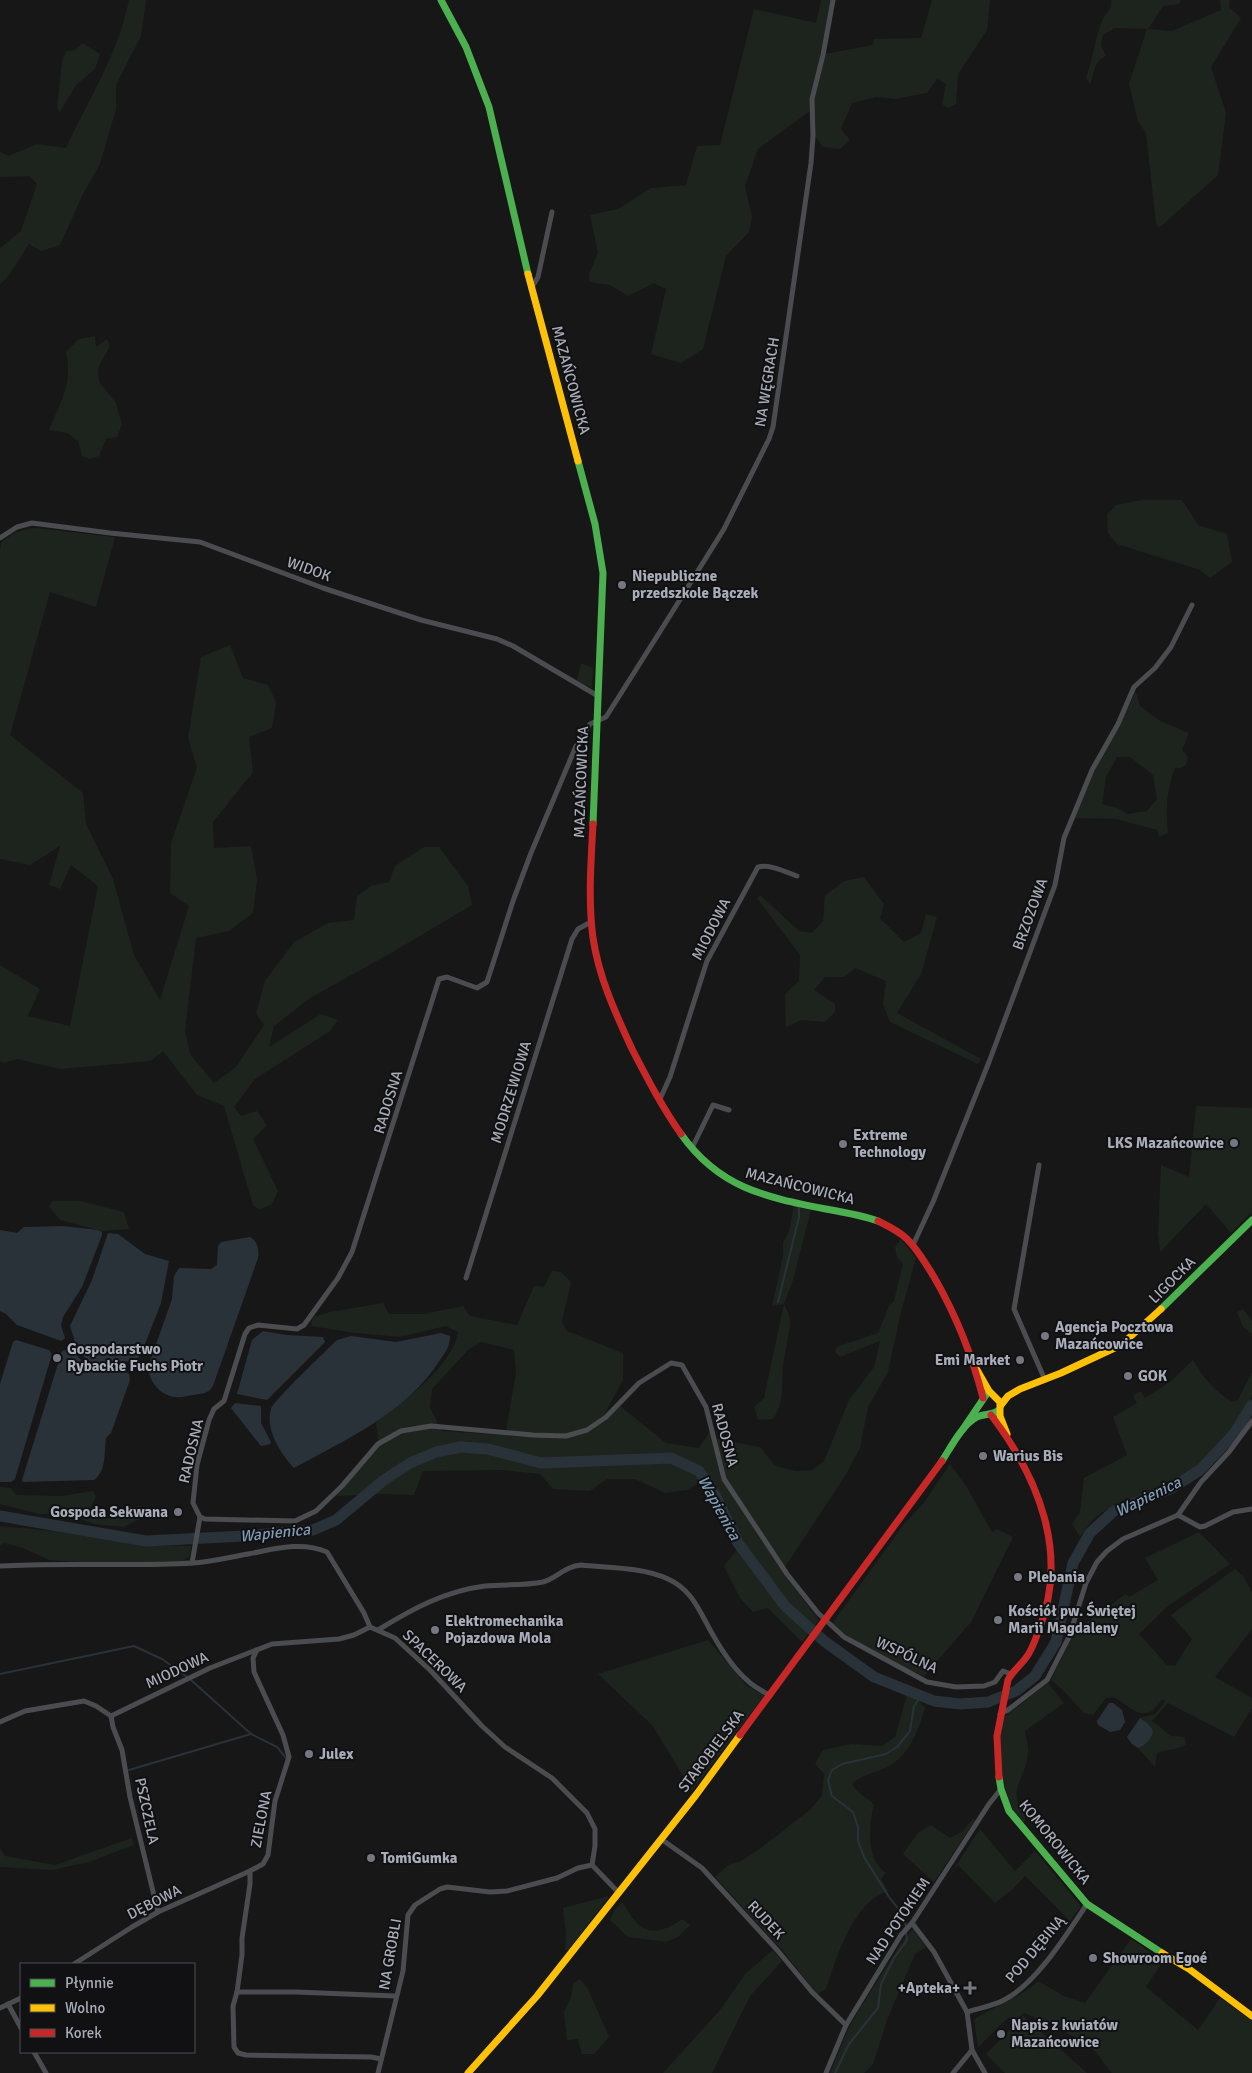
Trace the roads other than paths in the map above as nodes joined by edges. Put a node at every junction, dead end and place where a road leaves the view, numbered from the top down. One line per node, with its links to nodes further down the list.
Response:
1 (442, 0): 4 (street, MAZAŃCOWICKA)
2 (833, 0): 8 (street, NA WĘGRACH)
3 (552, 212): 4 (street)
4 (532, 289): 7 (street, MAZAŃCOWICKA)
5 (0, 538): 7 (street, WIDOK)
6 (1192, 605): 16 (street, BRZOZOWA)
7 (598, 696): 8 (street, MAZAŃCOWICKA)
8 (597, 721): 10 (street, MAZAŃCOWICKA); 30 (street, RADOSNA)
9 (797, 876): 11 (street, MIODOWA)
10 (591, 922): 11 (street, MAZAŃCOWICKA); 17 (street, MODRZEWIOWA)
11 (660, 1099): 13 (street, MAZAŃCOWICKA)
12 (729, 1110): 13 (street)
13 (692, 1148): 16 (street, MAZAŃCOWICKA)
14 (1038, 1165): 19 (street)
15 (1252, 1220): 19 (street, LIGOCKA)
16 (913, 1245): 18 (street, MAZAŃCOWICKA)
17 (466, 1278)
18 (975, 1367): 21 (street); 22 (street, MAZAŃCOWICKA)
19 (1045, 1380): 20 (street, LIGOCKA)
20 (1020, 1389): 21 (street); 23 (street, LIGOCKA)
21 (995, 1396): 22 (street); 23 (street)
22 (981, 1401): 24 (street); 26 (street)
23 (1000, 1408): 24 (street); 27 (street)
24 (989, 1415): 26 (street); 27 (street, KOMOROWICKA)
25 (1252, 1421): 29 (street)
26 (961, 1434): 33 (street, STAROBIELSKA)
27 (1010, 1440): 37 (street, KOMOROWICKA)
28 (1252, 1508): 29 (street)
29 (1178, 1515): 39 (street)
30 (200, 1517): 31 (street); 33 (street, RADOSNA)
31 (192, 1563): 32 (street); 34 (street)
32 (0, 1566)
33 (824, 1623): 37 (street, WSPÓLNA); 38 (street, STAROBIELSKA)
34 (370, 1627): 35 (street, SPACEROWA); 36 (street, MIODOWA)
35 (378, 1630): 38 (street); 44 (street, SPACEROWA)
36 (257, 1650): 40 (street, MIODOWA); 45 (street, ZIELONA)
37 (1011, 1674): 39 (street, KOMOROWICKA)
38 (770, 1696): 43 (street, STAROBIELSKA)
39 (1001, 1710): 42 (street, KOMOROWICKA)
40 (111, 1716): 41 (street); 48 (street, PSZCZELA)
41 (0, 1722)
42 (1001, 1789): 47 (street, KOMOROWICKA); 49 (street, NAD POTOKIEM)
43 (661, 1840): 46 (street, STAROBIELSKA); 58 (street, RUDEK)
44 (592, 1865): 46 (street); 52 (street, NA GROBLI)
45 (250, 1871): 48 (street, DĘBOWA); 51 (street)
46 (618, 1892): 65 (street, STAROBIELSKA)
47 (1087, 1904): 56 (street, POD DĘBINĄ); 57 (street, KOMOROWICKA)
48 (158, 1912): 50 (street, DĘBOWA)
49 (911, 1925): 56 (street); 58 (street, NAD POTOKIEM)
50 (76, 1963)
51 (236, 1992): 52 (street); 62 (street)
52 (395, 1996): 62 (street, NA GROBLI)
53 (20, 1998): 54 (street)
54 (8, 2004): 55 (street); 59 (street)
55 (0, 2008)
56 (967, 2012): 60 (street)
57 (1252, 2016)
58 (846, 2025): 66 (street, NAD POTOKIEM)
59 (20, 2026)
60 (972, 2050): 67 (street); 68 (street)
61 (35, 2053): 63 (street)
62 (382, 2059): 64 (street, NA GROBLI)
63 (46, 2073)
64 (378, 2073)
65 (468, 2073)
66 (826, 2073)
67 (953, 2073)
68 (985, 2073)

